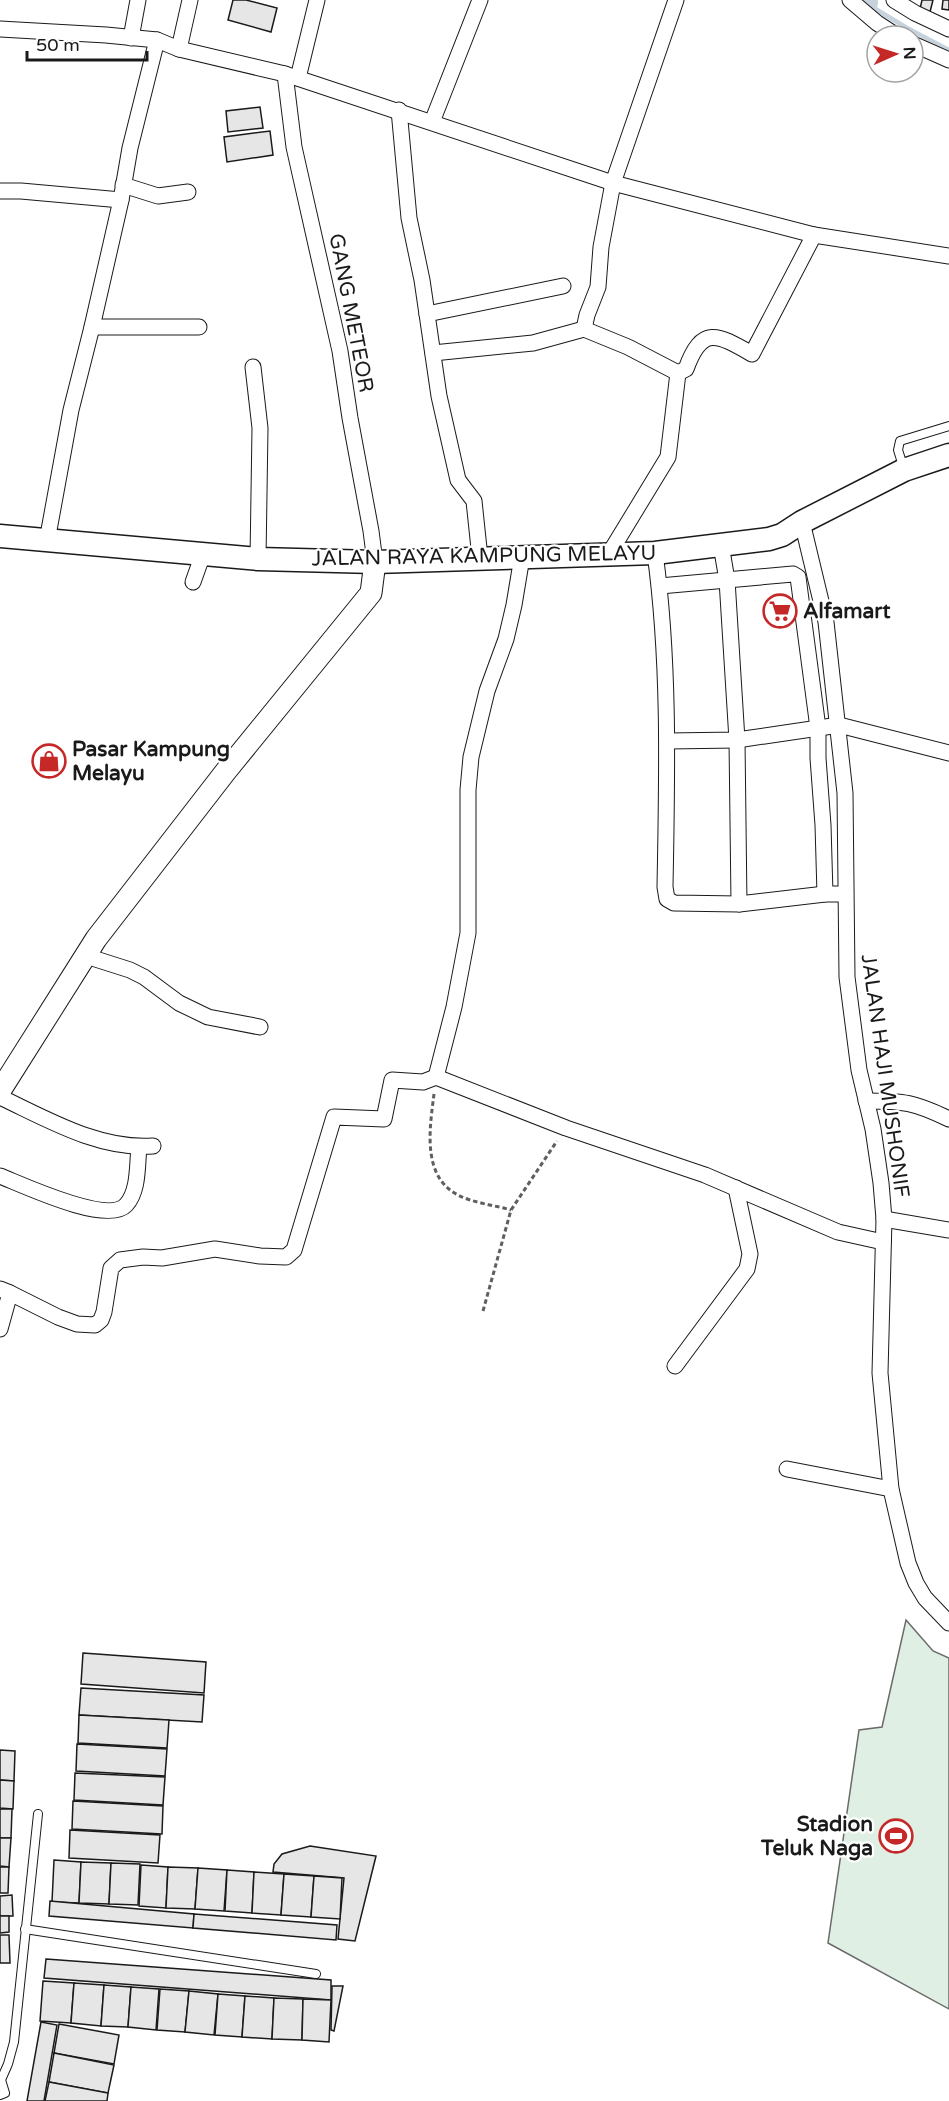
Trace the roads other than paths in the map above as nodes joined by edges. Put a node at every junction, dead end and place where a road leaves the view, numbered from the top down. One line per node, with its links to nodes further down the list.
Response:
1 (138, 0): 11 (street)
2 (190, 0): 13 (street)
3 (316, 0): 16 (street)
4 (480, 0): 18 (street)
5 (676, 0): 19 (street)
6 (850, 0): 8 (street)
7 (894, 0): 10 (street)
8 (879, 24)
9 (0, 29): 11 (street)
10 (949, 29)
11 (131, 38): 12 (street)
12 (157, 40): 13 (street); 21 (street)
13 (179, 49): 16 (street)
14 (925, 49): 15 (street)
15 (949, 60)
16 (292, 76): 17 (street); 46 (street, GANG METEOR)
17 (399, 110): 18 (street); 26 (street)
18 (432, 122): 19 (street)
19 (613, 183): 23 (street); 29 (street)
20 (0, 191): 21 (street)
21 (122, 192): 22 (street); 27 (street)
22 (188, 192)
23 (814, 235): 24 (street); 32 (street)
24 (949, 256)
25 (563, 286): 26 (street)
26 (427, 314): 30 (street)
27 (92, 327): 28 (street); 38 (street)
28 (200, 327)
29 (584, 329): 30 (street); 32 (street)
30 (433, 353): 44 (street)
31 (253, 367): 45 (street)
32 (678, 373): 42 (street)
33 (949, 426): 35 (lane)
34 (949, 455): 35 (main road, JALAN RAYA KAMPUNG MELAYU)
35 (904, 470): 36 (main road, JALAN RAYA KAMPUNG MELAYU)
36 (802, 522): 39 (main road, JALAN RAYA KAMPUNG MELAYU); 50 (street, JALAN HAJI MUSHONIF)
37 (0, 536): 38 (main road, JALAN RAYA KAMPUNG MELAYU)
38 (47, 540): 41 (main road, JALAN RAYA KAMPUNG MELAYU)
39 (721, 545): 40 (main road, JALAN RAYA KAMPUNG MELAYU); 47 (street)
40 (655, 553): 42 (main road, JALAN RAYA KAMPUNG MELAYU); 49 (street)
41 (203, 554): 45 (main road, JALAN RAYA KAMPUNG MELAYU); 48 (street)
42 (609, 554): 43 (main road, JALAN RAYA KAMPUNG MELAYU)
43 (522, 557): 44 (main road, JALAN RAYA KAMPUNG MELAYU); 60 (street)
44 (480, 558): 46 (main road, JALAN RAYA KAMPUNG MELAYU)
45 (258, 559): 46 (main road, JALAN RAYA KAMPUNG MELAYU)
46 (375, 562): 58 (main road)
47 (727, 580): 49 (street); 51 (street); 52 (street)
48 (193, 582)
49 (660, 586): 53 (street)
50 (839, 725): 51 (street); 54 (street); 56 (street, JALAN HAJI MUSHONIF)
51 (818, 728): 52 (street); 55 (street)
52 (736, 740): 53 (street); 57 (street)
53 (668, 741): 57 (street)
54 (949, 753)
55 (825, 894): 56 (street); 57 (street)
56 (845, 894): 63 (street, JALAN HAJI MUSHONIF)
57 (739, 904)
58 (86, 956): 59 (street); 61 (main road)
59 (260, 1027)
60 (436, 1077): 66 (street); 70 (street)
61 (0, 1091)
62 (0, 1097): 65 (street)
63 (866, 1101): 64 (street); 67 (street, JALAN HAJI MUSHONIF)
64 (949, 1119)
65 (0, 1176)
66 (736, 1188): 69 (street); 72 (street)
67 (884, 1219): 68 (street); 69 (street, JALAN HAJI MUSHONIF)
68 (949, 1230)
69 (883, 1242): 74 (street, JALAN HAJI MUSHONIF)
70 (5, 1291): 71 (street)
71 (0, 1329)
72 (675, 1366)
73 (787, 1469): 74 (street)
74 (891, 1489): 75 (street, JALAN HAJI MUSHONIF)
75 (949, 1623)
76 (38, 1814): 77 (lane)
77 (25, 1929): 78 (lane); 79 (lane)
78 (316, 1974)
79 (3, 2096)

